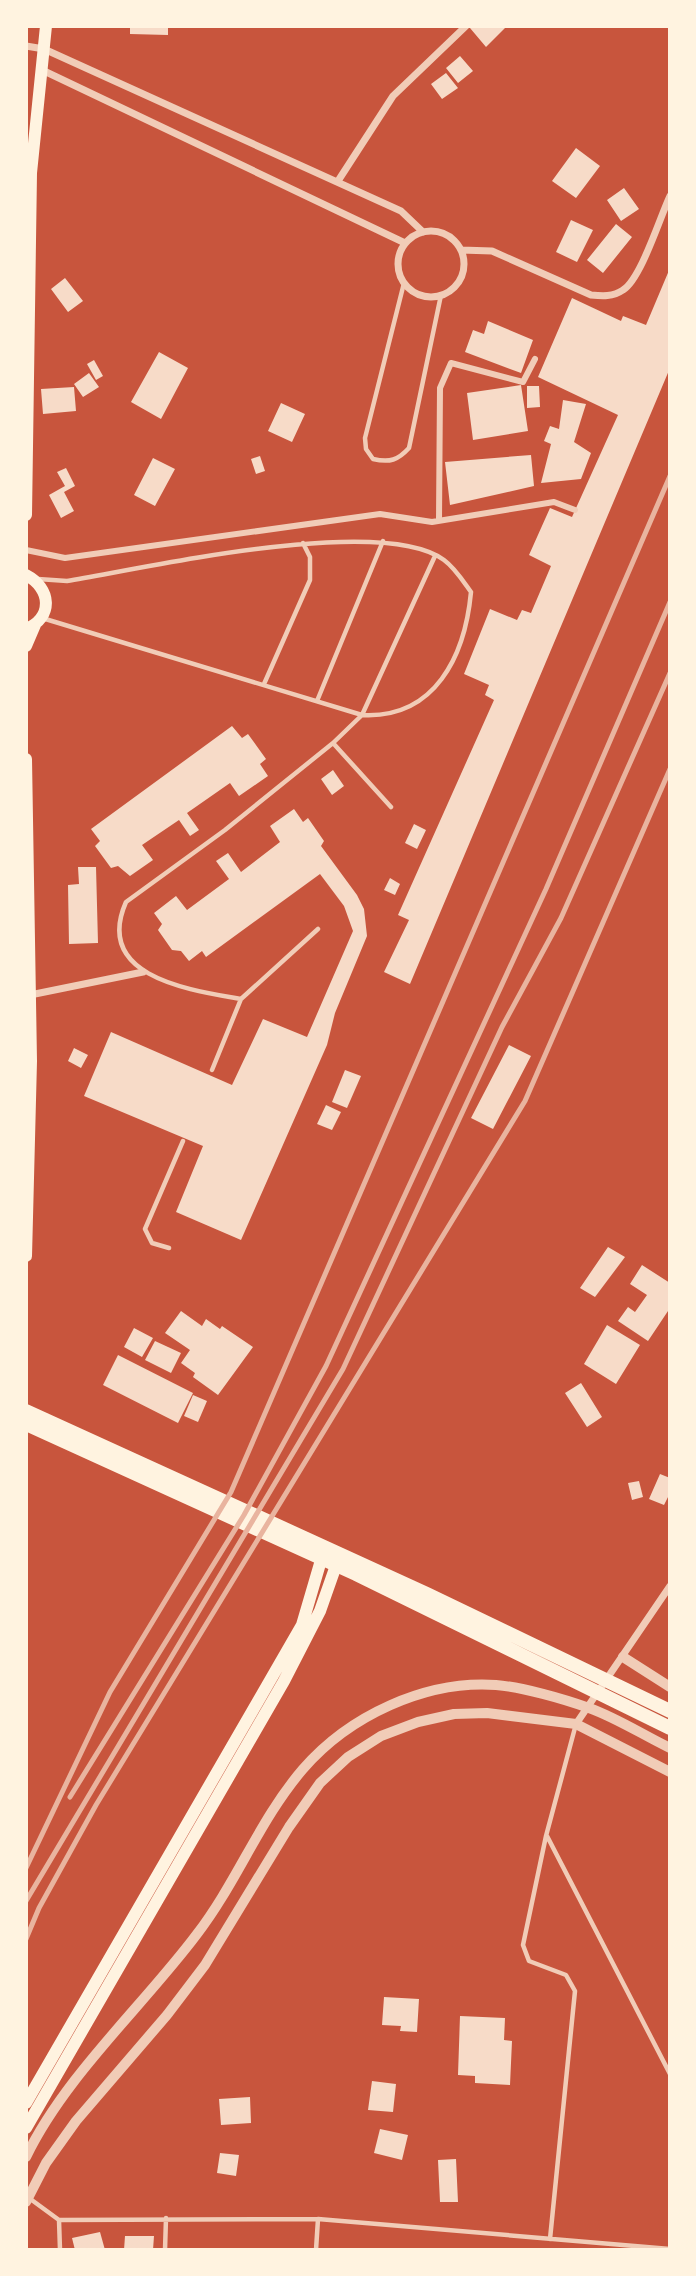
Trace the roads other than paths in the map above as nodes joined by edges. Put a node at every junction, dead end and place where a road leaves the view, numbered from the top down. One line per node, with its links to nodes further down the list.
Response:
1 (46, 26): 4 (main road)
2 (466, 26): 6 (street)
3 (26, 46): 4 (street)
4 (44, 49): 5 (main road); 6 (street)
5 (42, 70): 9 (street); 15 (main road)
6 (338, 181): 8 (street)
7 (670, 196): 10 (street)
8 (423, 232): 9 (street); 10 (street)
9 (405, 243): 11 (street)
10 (461, 250): 12 (street)
11 (404, 283): 12 (street); 12 (lane)
12 (441, 295)
13 (535, 359): 16 (street)
14 (575, 510): 16 (street)
15 (26, 515)
16 (439, 520): 19 (street)
17 (383, 541): 18 (lane); 20 (lane); 25 (lane)
18 (303, 543): 21 (lane); 24 (lane)
19 (26, 550)
20 (435, 556): 26 (lane); 26 (lane)
21 (30, 577): 22 (main road)
22 (34, 624): 23 (main road); 24 (lane)
23 (26, 646)
24 (264, 684): 25 (lane)
25 (317, 701): 26 (lane)
26 (362, 715): 27 (lane)
27 (333, 743): 29 (lane); 31 (lane)
28 (26, 759): 32 (main road)
29 (391, 807)
30 (318, 929): 33 (lane)
31 (143, 972): 32 (street); 33 (lane)
32 (30, 995): 37 (main road)
33 (241, 999): 34 (lane)
34 (212, 1070)
35 (183, 1141): 36 (lane)
36 (169, 1248)
37 (26, 1256)
38 (26, 1411): 40 (highway)
39 (26, 1424): 40 (highway)
40 (323, 1553): 41 (highway); 53 (main road)
41 (338, 1560): 46 (highway); 48 (highway); 54 (main road)
42 (670, 1586): 43 (street)
43 (623, 1657): 44 (street); 45 (street)
44 (670, 1687)
45 (590, 1708): 47 (street); 49 (street); 55 (street)
46 (670, 1711)
47 (576, 1724): 50 (street); 51 (lane); 56 (street)
48 (670, 1728)
49 (670, 1748)
50 (670, 1772)
51 (546, 1836): 52 (lane); 60 (lane)
52 (670, 2074)
53 (26, 2103)
54 (26, 2128)
55 (26, 2157)
56 (27, 2200): 59 (lane)
57 (166, 2218): 58 (lane); 59 (lane); 63 (lane)
58 (318, 2218): 60 (lane); 64 (lane)
59 (59, 2220): 62 (lane)
60 (550, 2239): 61 (lane)
61 (670, 2249)
62 (60, 2250)
63 (165, 2250)
64 (316, 2250)

